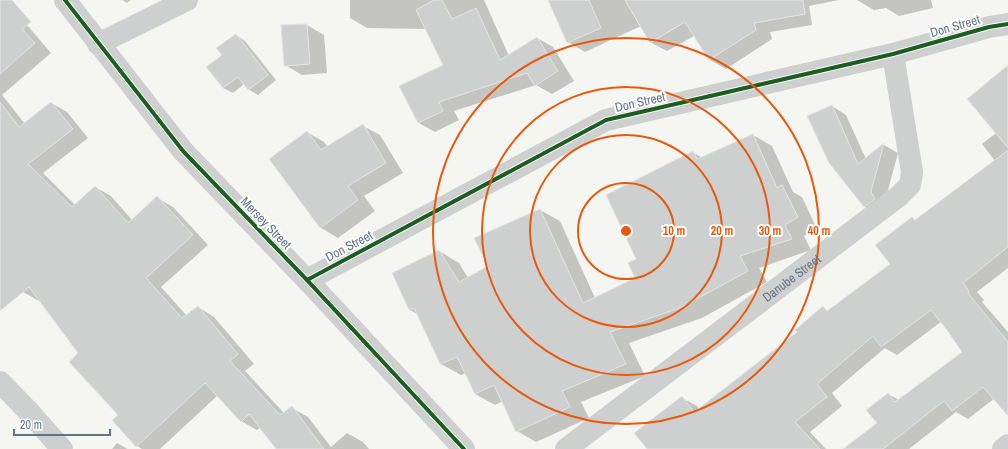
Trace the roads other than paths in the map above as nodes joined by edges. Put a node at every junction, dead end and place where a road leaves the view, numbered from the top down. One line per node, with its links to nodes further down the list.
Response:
1 (65, 0): 4 (street, Mersey Street)
2 (187, 0): 4 (street)
3 (1008, 24): 5 (street, Don Street)
4 (98, 44): 6 (street, Mersey Street)
5 (893, 54): 6 (street, Don Street); 11 (street, Danube Street)
6 (307, 280): 10 (street, Mersey Street)
7 (0, 382): 9 (street)
8 (1008, 445): 12 (street)
9 (62, 449)
10 (464, 449)
11 (566, 449)
12 (1003, 449)

